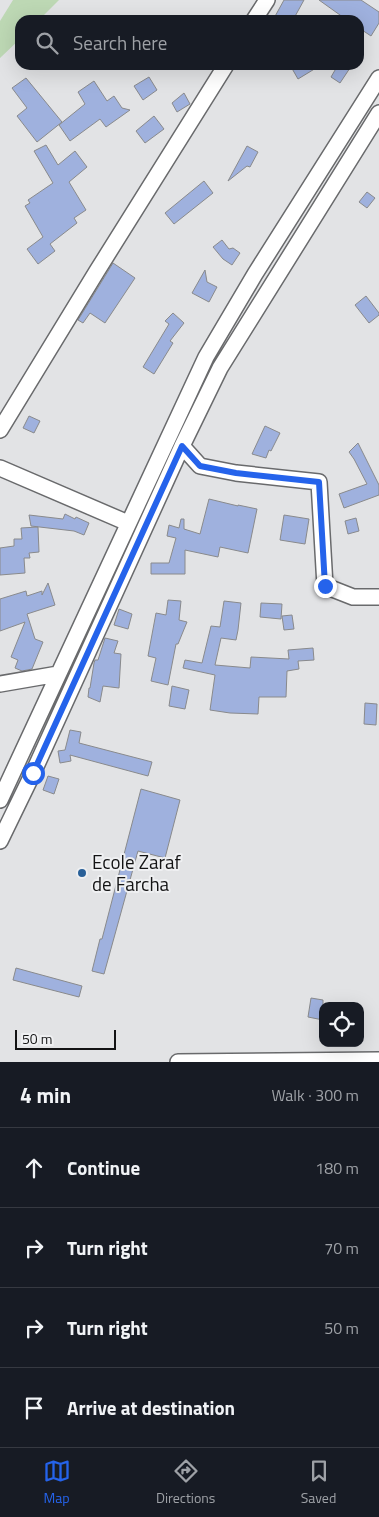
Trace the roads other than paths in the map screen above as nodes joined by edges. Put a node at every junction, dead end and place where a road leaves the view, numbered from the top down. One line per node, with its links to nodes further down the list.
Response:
1 (267, 0): 2 (street)
2 (257, 15)
3 (223, 70): 6 (street)
4 (379, 78): 9 (street)
5 (379, 113): 7 (street)
6 (0, 430)
7 (182, 446): 10 (street); 14 (street)
8 (0, 468): 9 (street)
9 (128, 523): 11 (street)
10 (379, 597)
11 (58, 674): 12 (street); 13 (street)
12 (0, 684)
13 (0, 800)
14 (0, 841)
15 (378, 1061): 17 (street)
16 (178, 1062): 17 (street)
17 (232, 1062)

